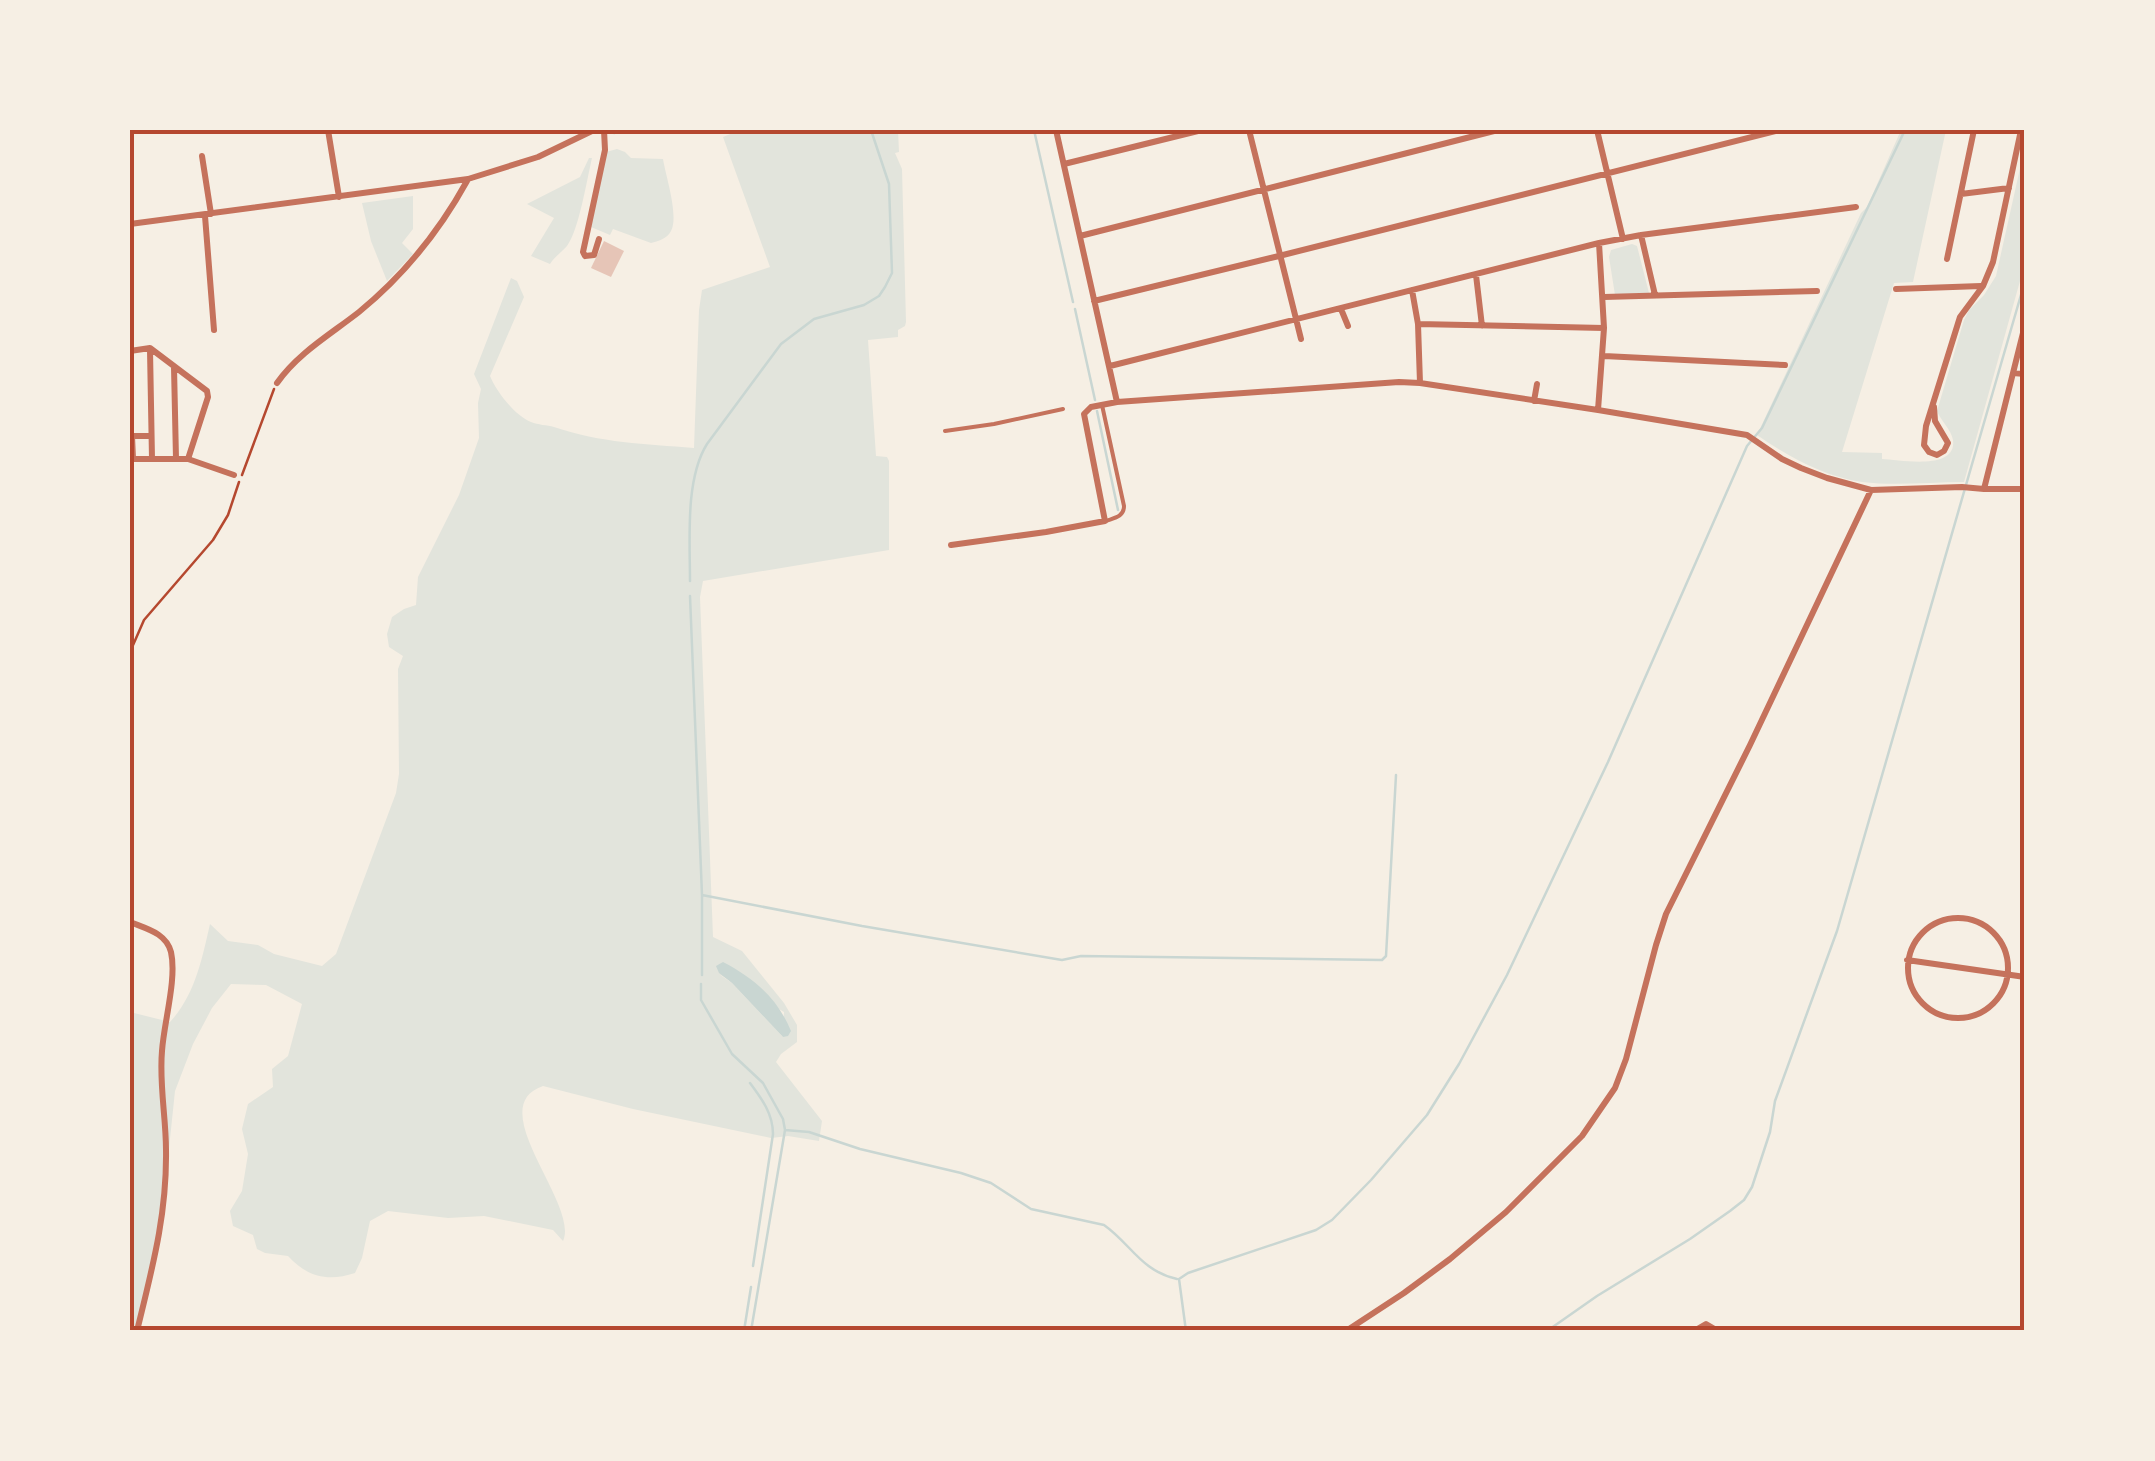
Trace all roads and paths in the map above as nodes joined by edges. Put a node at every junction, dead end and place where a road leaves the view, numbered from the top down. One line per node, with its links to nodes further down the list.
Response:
1 (328, 130): 20 (street)
2 (594, 130): 16 (street)
3 (604, 130): 26 (street)
4 (1056, 130): 14 (street)
5 (1202, 130): 12 (street)
6 (1248, 130): 18 (street)
7 (1498, 130): 18 (street)
8 (1597, 130): 15 (street)
9 (1780, 130): 15 (street)
10 (1974, 130): 19 (street)
11 (2021, 130): 17 (street)
12 (1180, 133): 14 (street)
13 (202, 156): 22 (street)
14 (1064, 164): 25 (street)
15 (1608, 172): 27 (street); 29 (street)
16 (468, 180): 20 (street); 56 (street)
17 (2008, 188): 19 (street); 32 (street)
18 (1263, 189): 25 (street); 29 (street)
19 (1960, 194): 30 (street)
20 (339, 197): 22 (street)
21 (1856, 208): 24 (street)
22 (208, 215): 23 (street); 46 (street)
23 (130, 224)
24 (1641, 235): 27 (street); 36 (street)
25 (1080, 236): 38 (street)
26 (599, 238)
27 (1623, 239): 28 (street)
28 (1599, 244): 31 (street); 37 (street)
29 (1280, 256): 38 (street); 40 (street)
30 (1947, 259)
31 (1476, 274): 34 (street); 44 (street)
32 (1983, 286): 33 (street); 62 (street)
33 (1896, 289)
34 (1412, 290): 39 (street); 41 (street)
35 (1817, 291): 36 (street)
36 (1655, 295): 37 (street)
37 (1604, 298): 45 (street)
38 (1094, 300): 52 (street)
39 (1342, 309): 40 (street); 43 (street)
40 (1297, 320): 47 (street); 52 (street)
41 (1418, 324): 44 (street); 57 (street)
42 (2025, 325): 54 (street)
43 (1348, 326)
44 (1482, 326): 45 (street)
45 (1604, 328): 50 (street)
46 (214, 330)
47 (1301, 338)
48 (150, 348): 49 (street); 51 (street); 67 (street)
49 (130, 351)
50 (1604, 356): 53 (street); 64 (street)
51 (174, 366): 69 (street); 70 (street)
52 (1110, 366): 60 (street)
53 (1785, 366)
54 (2012, 373): 55 (street); 74 (street)
55 (2025, 374)
56 (277, 383): 78 (path)
57 (1420, 384): 59 (street); 60 (street)
58 (1537, 384): 59 (street)
59 (1534, 401): 64 (street)
60 (1118, 402): 61 (street)
61 (1102, 404): 76 (street); 76 (street)
62 (1934, 408): 66 (street); 68 (street)
63 (1063, 409): 65 (street)
64 (1598, 410): 75 (street)
65 (946, 431)
66 (1942, 432): 68 (street); 68 (street)
67 (151, 436): 71 (street); 71 (street)
68 (1925, 437)
69 (176, 459): 70 (street); 71 (street)
70 (188, 459): 72 (street)
71 (152, 460)
72 (234, 475)
73 (2025, 488): 74 (street)
74 (1984, 489): 75 (street)
75 (1871, 490): 84 (street)
76 (1105, 521): 77 (street)
77 (951, 545)
78 (130, 652)
79 (130, 922): 83 (street)
80 (1908, 960): 81 (street); 81 (street); 81 (street)
81 (2008, 974): 82 (street)
82 (2025, 977)
83 (138, 1331)
84 (1346, 1331)
85 (1694, 1331): 86 (street)
86 (1718, 1331)

